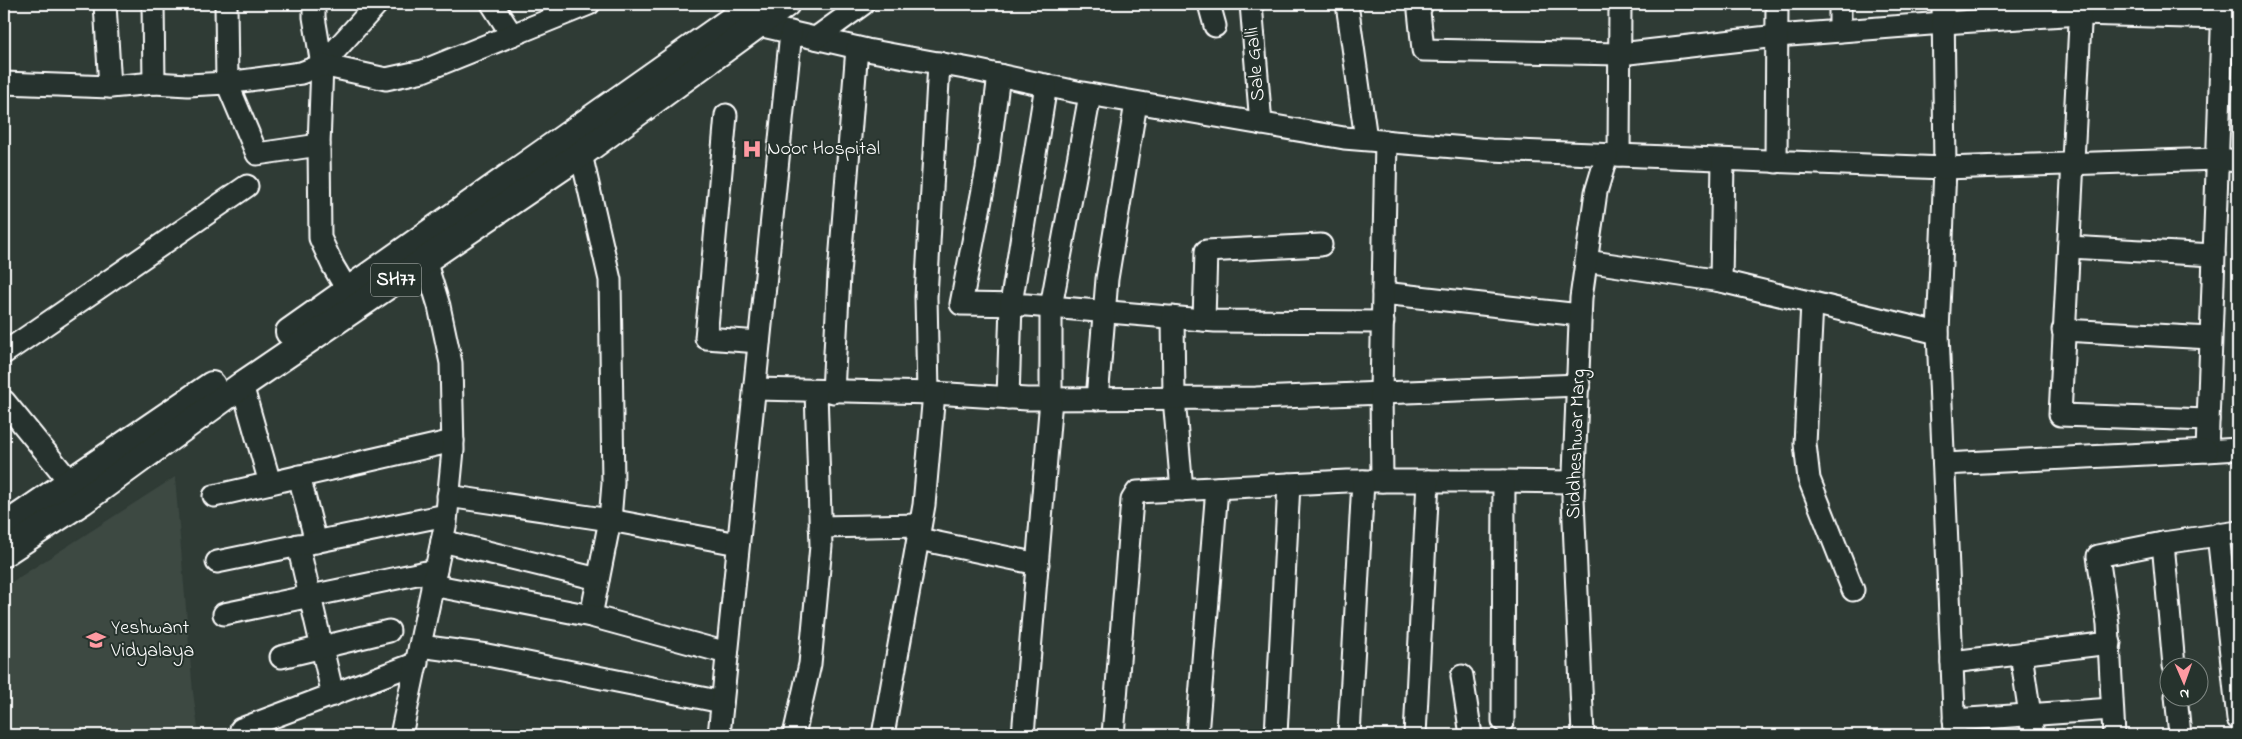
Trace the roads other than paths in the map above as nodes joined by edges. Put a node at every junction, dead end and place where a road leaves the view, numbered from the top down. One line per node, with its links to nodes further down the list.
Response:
1 (105, 4): 36 (street)
2 (153, 4): 33 (street)
3 (226, 4): 34 (street)
4 (314, 4): 30 (street)
5 (377, 4): 30 (street)
6 (492, 4): 24 (street)
7 (590, 4): 24 (street)
8 (786, 4): 20 (main road, SH77)
9 (863, 4): 26 (street)
10 (1209, 4): 21 (street)
11 (1251, 4): 40 (street, Sale Galli)
12 (1347, 4): 41 (street)
13 (1422, 4): 28 (street)
14 (1620, 4): 28 (street, Siddheshwar Marg)
15 (1777, 4): 25 (street)
16 (1840, 4): 23 (street)
17 (2080, 9): 18 (street); 19 (street); 48 (street)
18 (2223, 11): 46 (street)
19 (1943, 13): 23 (street); 49 (street)
20 (756, 14): 22 (street); 43 (main road, SH77); 58 (main road, SH77)
21 (1215, 26)
22 (791, 32): 26 (street); 70 (street)
23 (1840, 32): 25 (street)
24 (512, 35): 30 (street)
25 (1777, 36): 28 (street); 47 (street)
26 (816, 38): 27 (street)
27 (857, 48): 29 (street); 75 (street)
28 (1620, 54): 44 (street, Siddheshwar Marg)
29 (939, 63): 31 (street); 77 (street)
30 (322, 64): 34 (street); 42 (street)
31 (999, 75): 35 (street); 60 (street)
32 (4, 83): 36 (street)
33 (154, 83): 34 (street); 36 (street)
34 (227, 83): 42 (street)
35 (1046, 85): 37 (street); 60 (street)
36 (110, 86)
37 (1090, 95): 38 (street); 61 (street)
38 (1136, 103): 40 (street); 62 (street)
39 (726, 115): 70 (street)
40 (1261, 124): 41 (street)
41 (1376, 140): 44 (street); 57 (street)
42 (319, 145): 58 (street)
43 (581, 154): 54 (main road, SH77); 100 (street)
44 (1613, 155): 45 (street); 55 (street, Siddheshwar Marg)
45 (1723, 160): 47 (street); 56 (street)
46 (2228, 160): 48 (street); 53 (street)
47 (1776, 162): 49 (street)
48 (2073, 165): 49 (street); 52 (street)
49 (1945, 168): 68 (street)
50 (247, 186): 71 (street)
51 (1321, 245): 65 (street)
52 (2069, 247): 53 (street); 67 (street)
53 (2214, 256): 69 (street)
54 (425, 260): 58 (main road, SH77); 84 (street)
55 (1586, 261): 56 (street); 63 (street, Siddheshwar Marg)
56 (1721, 280): 59 (street)
57 (1383, 293): 63 (street); 66 (street)
58 (353, 299): 72 (main road, SH77); 91 (main road, SH77)
59 (1812, 303): 68 (street); 114 (street)
60 (1011, 304): 61 (street); 78 (street)
61 (1051, 307): 62 (street); 80 (street)
62 (1104, 311): 64 (street); 81 (street)
63 (1580, 316): 73 (street, Siddheshwar Marg)
64 (1173, 317): 65 (street); 79 (street)
65 (1204, 320): 66 (street)
66 (1382, 322): 76 (street)
67 (2063, 330): 69 (street); 83 (street)
68 (1938, 333): 87 (street)
69 (2210, 338): 83 (street)
70 (759, 342): 74 (street)
71 (4, 353)
72 (242, 385): 94 (street); 109 (main road, SH77)
73 (1579, 385): 76 (street); 93 (street, Siddheshwar Marg)
74 (754, 389): 75 (street); 108 (street)
75 (824, 391): 77 (street); 102 (street)
76 (1382, 392): 79 (street); 89 (street)
77 (931, 393): 78 (street); 103 (street)
78 (1008, 398): 80 (street)
79 (1174, 398): 81 (street); 97 (street)
80 (1051, 399): 81 (street); 111 (street)
81 (1097, 399)
82 (4, 401): 91 (street)
83 (2208, 420): 86 (street)
84 (453, 441): 88 (street); 99 (street)
85 (2238, 449): 86 (street)
86 (2207, 451): 87 (street)
87 (1944, 464): 126 (street)
88 (299, 476): 94 (street); 107 (street)
89 (1373, 481): 90 (street); 95 (street); 145 (street)
90 (1428, 481): 92 (street); 146 (street)
91 (70, 482): 101 (main road, SH77)
92 (1504, 482): 93 (street); 133 (street)
93 (1574, 482): 148 (street, Siddheshwar Marg)
94 (270, 483): 98 (street)
95 (1289, 484): 96 (street); 144 (street)
96 (1217, 488): 97 (street); 143 (street)
97 (1182, 490): 142 (street)
98 (214, 496)
99 (448, 506): 100 (street); 105 (street); 107 (street)
100 (610, 520): 108 (street); 113 (street)
101 (4, 527)
102 (820, 527): 103 (street); 139 (street)
103 (920, 532): 111 (street); 140 (street)
104 (2228, 533): 106 (street); 132 (street)
105 (442, 541): 112 (street); 113 (street)
106 (2163, 543): 119 (street); 124 (street)
107 (307, 544): 110 (street); 115 (street)
108 (738, 544): 121 (street)
109 (4, 553)
110 (217, 562)
111 (1038, 564): 141 (street)
112 (434, 577): 115 (street); 117 (street); 122 (street)
113 (598, 579): 117 (street)
114 (1853, 590)
115 (310, 596): 116 (street); 120 (street)
116 (224, 614)
117 (591, 616): 121 (street)
118 (389, 631): 120 (street)
119 (2110, 643): 123 (street); 131 (street)
120 (322, 647): 125 (street); 128 (street)
121 (727, 653): 129 (street)
122 (419, 654): 128 (street); 129 (street); 137 (street)
123 (2021, 654): 126 (street); 134 (street)
124 (2173, 656)
125 (280, 658)
126 (1952, 662): 135 (street)
127 (1462, 676): 147 (street)
128 (333, 695): 136 (street)
129 (722, 702): 138 (street)
130 (2177, 706): 150 (street)
131 (2112, 709): 134 (street); 149 (street)
132 (2238, 719)
133 (1503, 721)
134 (2032, 725): 135 (street)
135 (1954, 727)
136 (243, 735)
137 (401, 735)
138 (719, 735)
139 (794, 735)
140 (884, 735)
141 (1023, 735)
142 (1112, 735)
143 (1197, 735)
144 (1276, 735)
145 (1348, 735)
146 (1415, 735)
147 (1471, 735)
148 (1583, 735)
149 (2114, 735)
150 (2180, 735)

